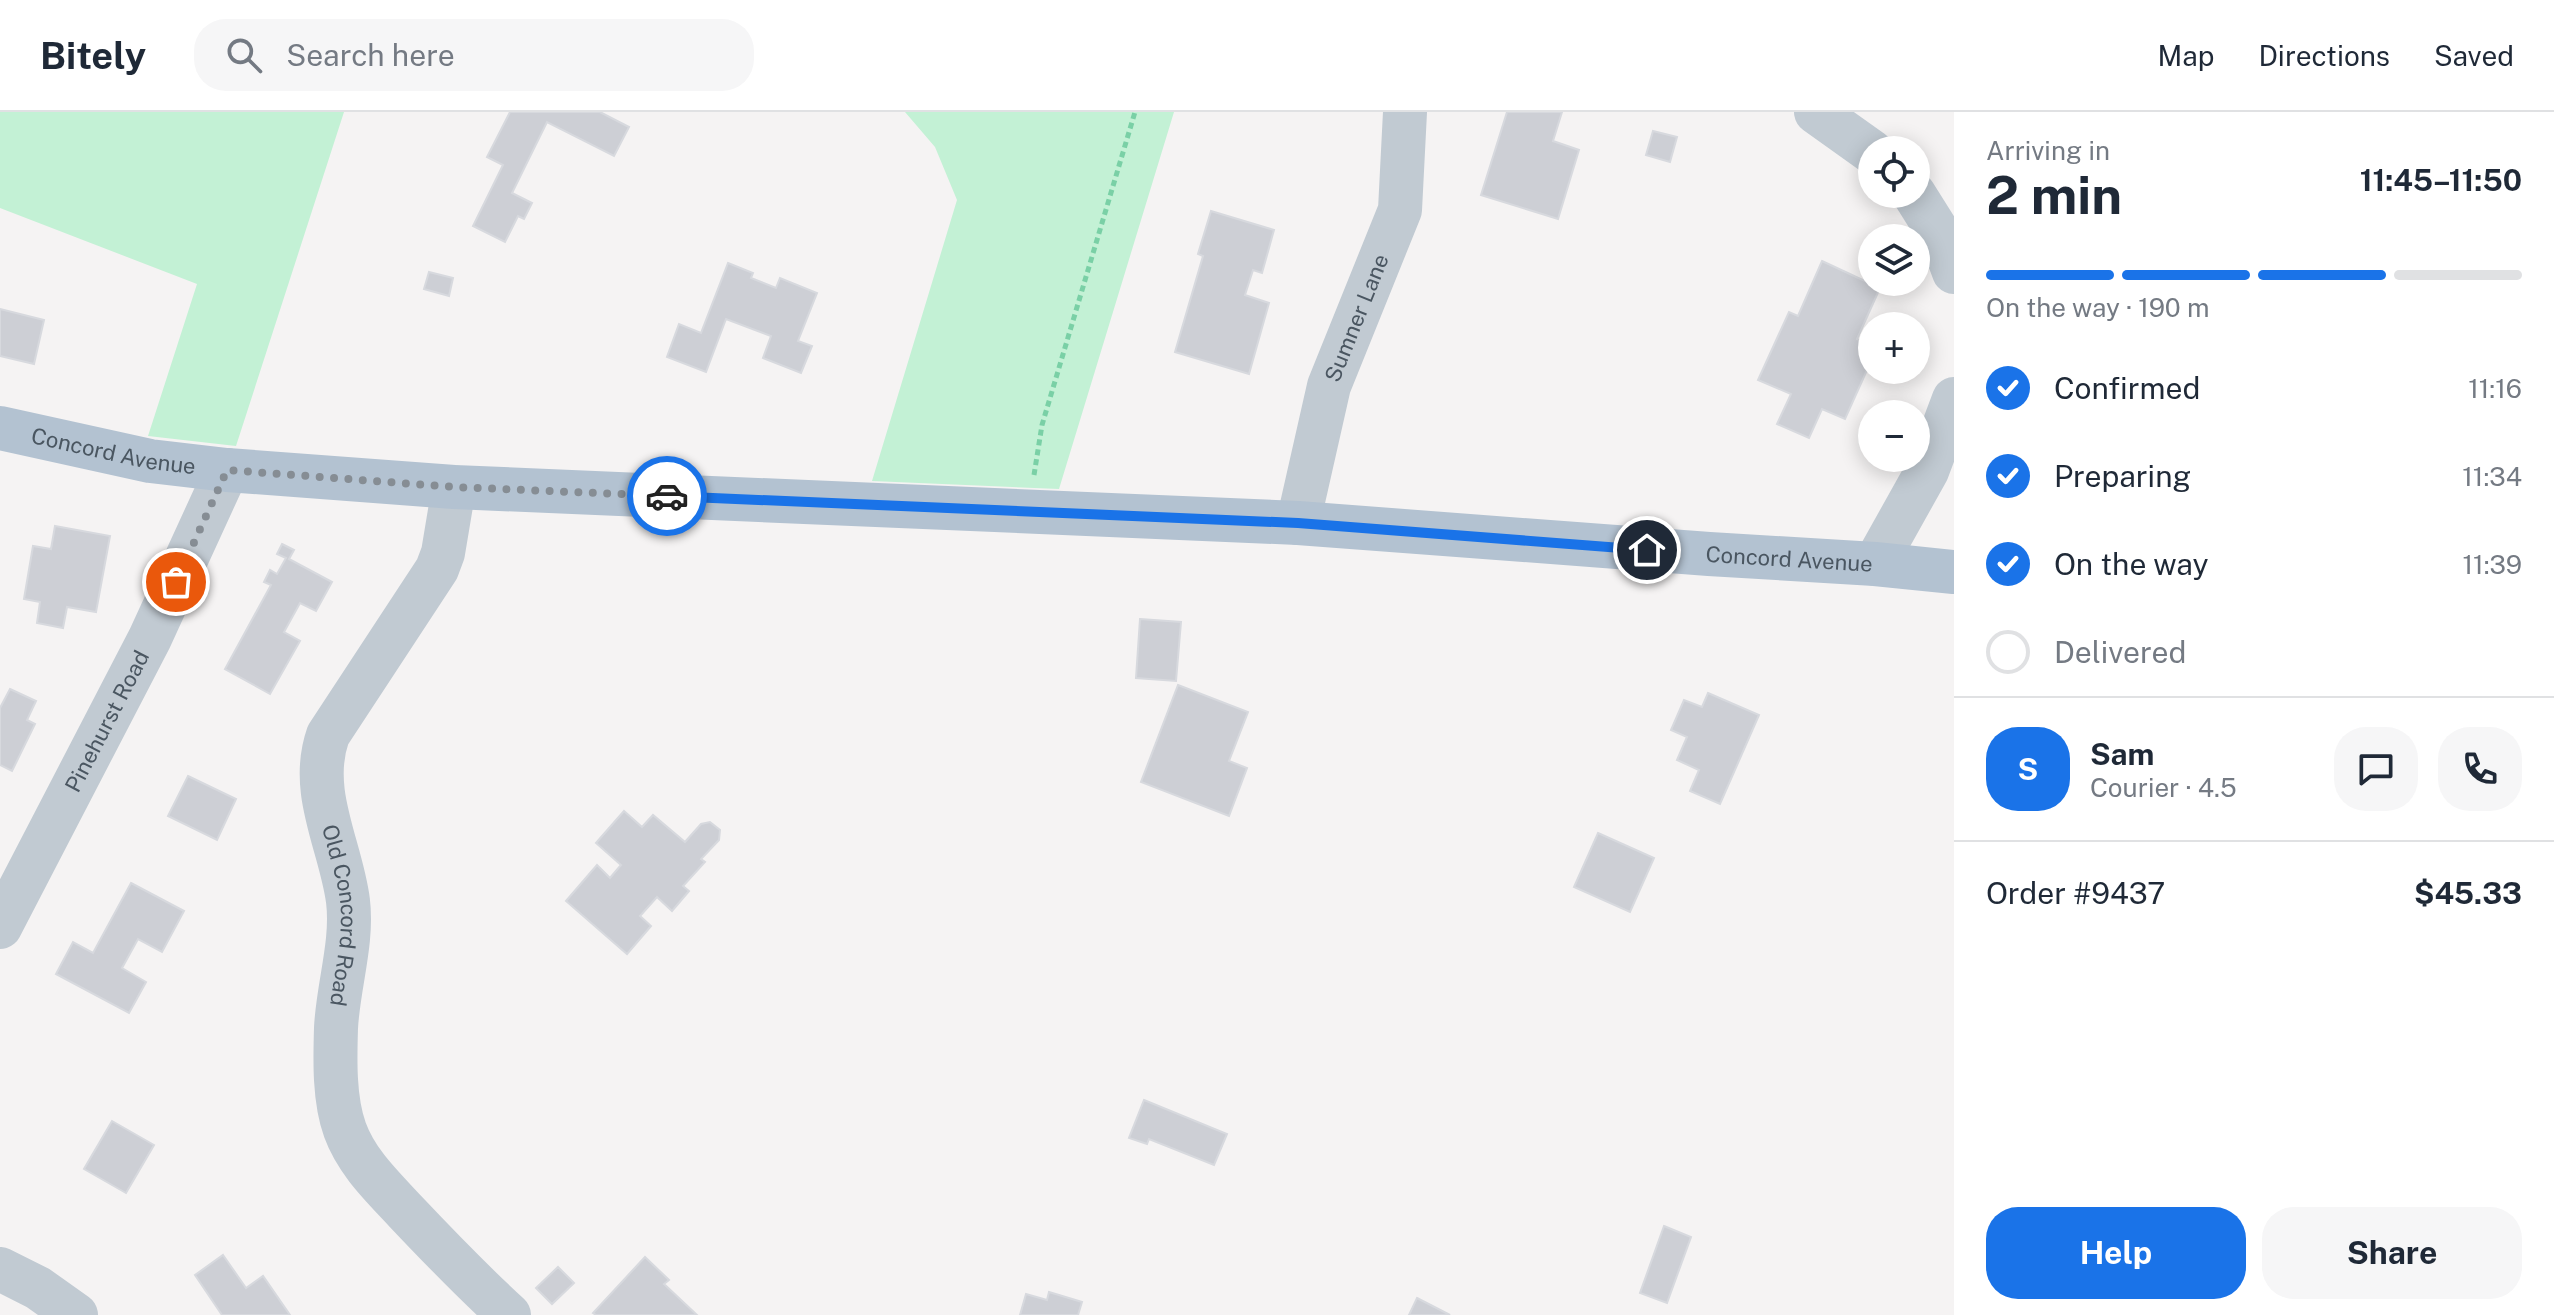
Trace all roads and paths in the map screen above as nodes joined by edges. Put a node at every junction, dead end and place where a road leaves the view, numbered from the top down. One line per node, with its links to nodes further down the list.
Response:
1 (1135, 112): 11 (path)
2 (1405, 112): 12 (street, Sumner Lane)
3 (1816, 112): 4 (street)
4 (1858, 142)
5 (1923, 208): 6 (street)
6 (1954, 272)
7 (1954, 399): 13 (street)
8 (0, 429): 9 (main road, Concord Avenue)
9 (227, 470): 10 (main road, Concord Avenue); 15 (street, Pinehurst Road)
10 (454, 487): 11 (main road, Concord Avenue); 18 (street, Old Concord Road)
11 (1030, 512): 12 (main road, Concord Avenue)
12 (1298, 523): 13 (main road, Concord Avenue)
13 (1875, 564): 14 (main road, Concord Avenue)
14 (1954, 572)
15 (0, 927)
16 (0, 1269): 17 (street)
17 (76, 1315)
18 (509, 1315)

